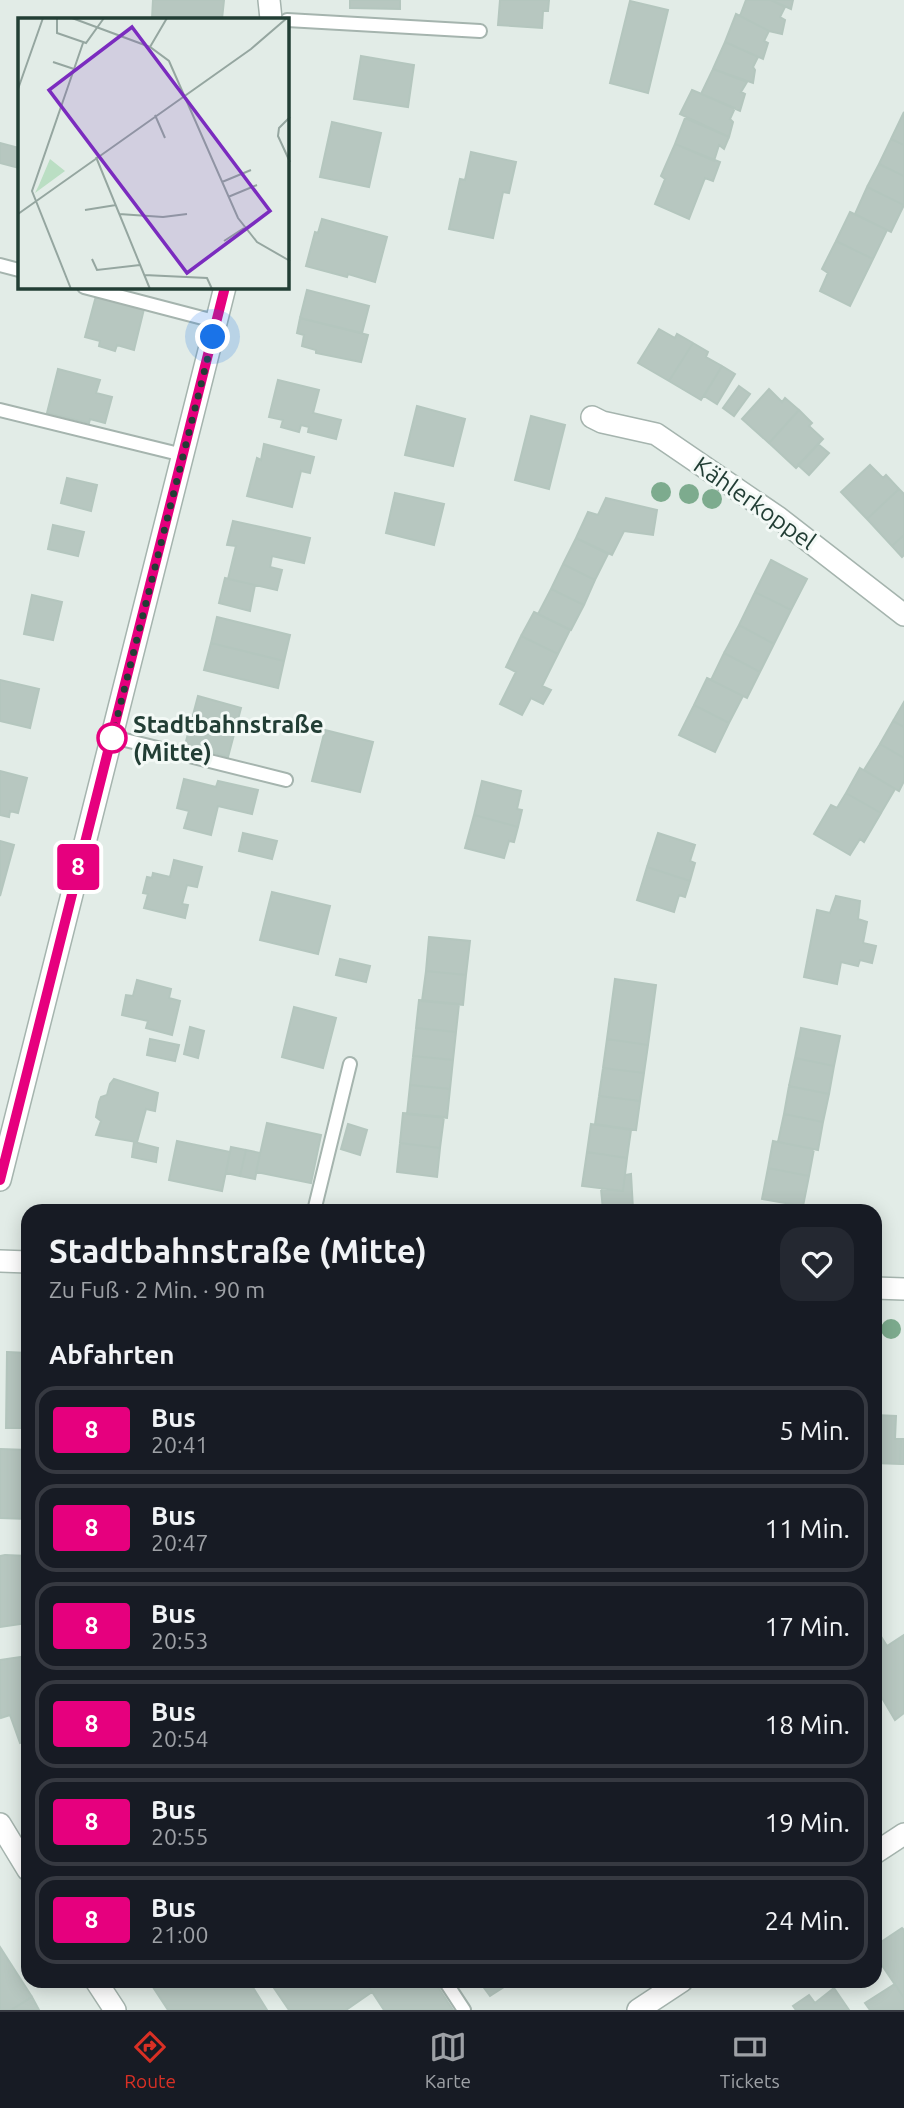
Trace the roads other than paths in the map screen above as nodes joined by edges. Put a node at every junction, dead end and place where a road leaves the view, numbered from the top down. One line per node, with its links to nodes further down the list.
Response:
1 (269, 0): 2 (street)
2 (271, 18)
3 (289, 20): 4 (lane)
4 (480, 31)
5 (0, 265): 6 (lane)
6 (18, 270)
7 (92, 289): 9 (lane)
8 (225, 289): 9 (street)
9 (218, 322): 12 (street)
10 (0, 410): 12 (lane)
11 (592, 417): 13 (street, Kählerkoppel)
12 (183, 455): 14 (street)
13 (904, 615)
14 (113, 737): 15 (lane); 17 (street)
15 (286, 780)
16 (350, 1064): 18 (lane)
17 (0, 1180)
18 (316, 1204)
19 (0, 1261): 20 (street)
20 (21, 1262)
21 (882, 1288): 22 (street)
22 (904, 1289)
23 (0, 1824): 26 (street)
24 (904, 1834): 25 (street)
25 (882, 1848)
26 (21, 1858)
27 (101, 1988): 30 (street)
28 (450, 1988): 31 (lane)
29 (671, 1988): 32 (street)
30 (115, 2010)
31 (464, 2010)
32 (638, 2010)

